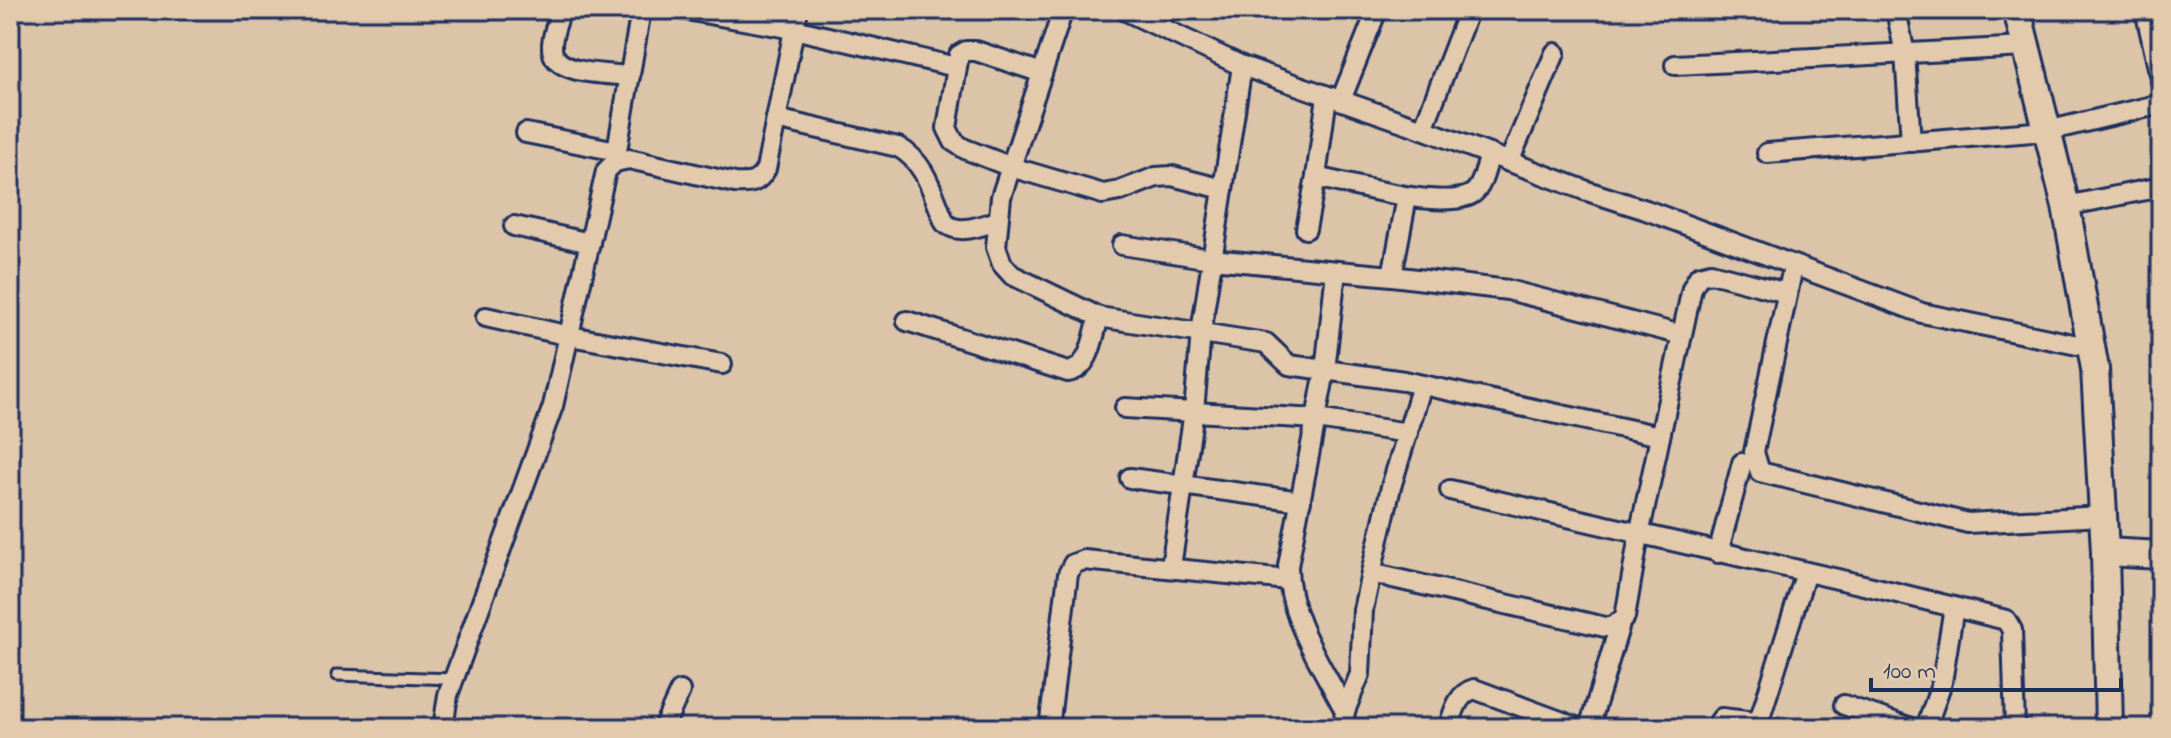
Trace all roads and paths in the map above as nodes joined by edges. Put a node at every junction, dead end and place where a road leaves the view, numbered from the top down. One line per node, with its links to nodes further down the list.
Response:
1 (561, 10): 21 (street)
2 (641, 10): 21 (street)
3 (686, 10): 13 (street)
4 (798, 10): 13 (street)
5 (1063, 10): 20 (street)
6 (1124, 10): 12 (street)
7 (1377, 10): 23 (street)
8 (1896, 10): 16 (street)
9 (2017, 10): 14 (street)
10 (2145, 10): 22 (street)
11 (1468, 12): 26 (street)
12 (1155, 16): 18 (street)
13 (794, 29): 19 (street); 25 (street)
14 (2026, 47): 16 (street); 27 (street)
15 (1555, 53): 33 (street)
16 (1905, 54): 17 (street); 29 (street)
17 (1675, 65)
18 (1242, 66): 23 (street); 37 (street)
19 (956, 67): 20 (street); 34 (street)
20 (1042, 73): 34 (street)
21 (630, 76): 32 (street)
22 (2161, 81)
23 (1334, 98): 26 (street); 35 (street)
24 (2161, 104): 27 (street)
25 (776, 119): 32 (street); 40 (street)
26 (1423, 129): 31 (street)
27 (2047, 131): 29 (street); 39 (street)
28 (526, 133): 32 (street)
29 (1911, 142): 30 (street)
30 (1767, 153)
31 (1490, 154): 33 (street); 38 (street)
32 (616, 156): 43 (street)
33 (1509, 162): 46 (street)
34 (1011, 167): 37 (street); 40 (street)
35 (1316, 177): 38 (street); 42 (street)
36 (2161, 187): 39 (street)
37 (1223, 189): 45 (street)
38 (1407, 197): 48 (street)
39 (2066, 206): 56 (street)
40 (998, 221): 51 (street)
41 (514, 226): 43 (street)
42 (1306, 229)
43 (590, 243): 55 (street)
44 (1122, 245): 45 (street)
45 (1211, 259): 47 (street); 53 (street)
46 (1793, 267): 49 (street); 56 (street)
47 (1336, 271): 48 (street); 58 (street)
48 (1392, 276): 54 (street)
49 (1787, 293): 54 (street); 70 (street)
50 (486, 317): 55 (street)
51 (1099, 317): 52 (street); 53 (street)
52 (907, 321)
53 (1201, 332): 58 (street); 61 (street)
54 (1682, 335): 64 (street)
55 (570, 336): 57 (street); 82 (street)
56 (2092, 348): 70 (street)
57 (722, 364)
58 (1325, 371): 59 (street); 62 (street)
59 (1422, 385): 63 (street); 64 (street)
60 (1125, 408): 61 (street)
61 (1194, 411): 62 (street); 67 (street)
62 (1317, 419): 63 (street); 69 (street)
63 (1408, 433): 77 (street)
64 (1660, 436): 71 (street)
65 (1742, 463): 73 (street)
66 (1130, 478): 67 (street)
67 (1183, 486): 69 (street); 75 (street)
68 (1450, 490): 71 (street)
69 (1301, 501): 78 (street)
70 (2103, 516): 72 (street)
71 (1639, 535): 73 (street); 80 (street)
72 (2105, 552): 74 (street); 96 (street)
73 (1718, 553): 76 (street)
74 (2161, 555)
75 (1171, 567): 78 (street); 89 (street)
76 (1806, 572): 79 (street); 92 (street)
77 (1371, 573): 80 (street); 85 (street)
78 (1288, 580): 85 (street)
79 (1954, 607): 94 (street); 95 (street)
80 (1620, 624): 91 (street)
81 (337, 675): 82 (lane)
82 (454, 679): 87 (street)
83 (680, 691): 88 (street)
84 (1844, 705): 93 (street)
85 (1344, 719)
86 (1566, 726): 90 (street)
87 (443, 728)
88 (663, 728)
89 (1049, 728)
90 (1448, 728)
91 (1589, 728)
92 (1715, 728)
93 (1912, 728)
94 (1926, 728)
95 (2015, 728)
96 (2109, 728)

